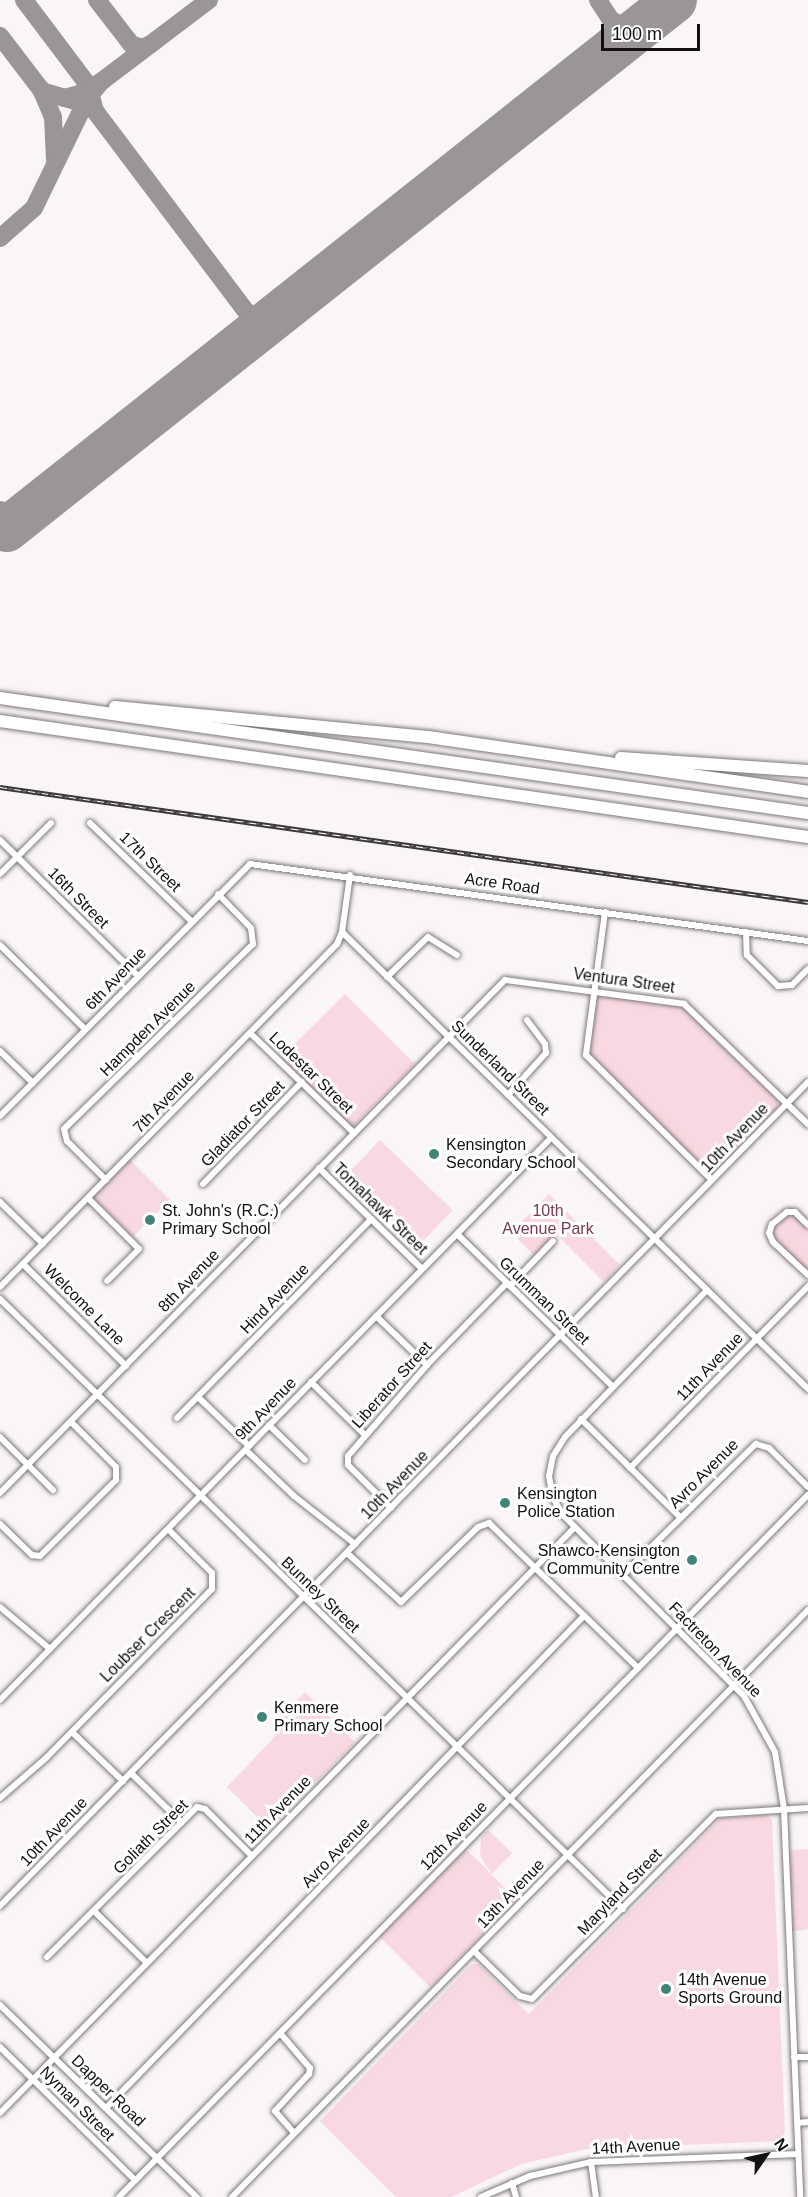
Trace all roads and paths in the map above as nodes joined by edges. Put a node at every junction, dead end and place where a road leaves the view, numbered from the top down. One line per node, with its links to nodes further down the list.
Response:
1 (0, 698): 3 (highway); 6 (highway)
2 (0, 721): 7 (highway)
3 (533, 752): 4 (highway); 5 (highway)
4 (808, 771)
5 (808, 792)
6 (808, 813)
7 (669, 817): 10 (highway); 12 (highway)
8 (51, 823): 13 (street)
9 (90, 823): 19 (street, 17th Street)
10 (808, 837)
11 (0, 840): 13 (street, 16th Street)
12 (808, 842)
13 (17, 857): 15 (street); 26 (street, 16th Street)
14 (253, 863): 16 (street, Acre Road); 17 (street, 6th Avenue)
15 (0, 874)
16 (350, 875): 18 (street, Acre Road); 20 (street)
17 (218, 894): 19 (street, 6th Avenue); 44 (street, Hampden Avenue)
18 (605, 912): 21 (street, Acre Road); 28 (street)
19 (191, 921): 26 (street, 6th Avenue)
20 (342, 932): 27 (street, Sunderland Street); 31 (street, 7th Avenue)
21 (747, 932): 22 (street, Acre Road); 25 (street)
22 (808, 940)
23 (0, 945): 30 (street)
24 (457, 955): 27 (street)
25 (808, 969)
26 (138, 976): 30 (street, 6th Avenue)
27 (387, 977): 32 (street, Sunderland Street)
28 (594, 990): 32 (street, Ventura Street); 38 (street, Ventura Street); 45 (street)
29 (526, 1020): 37 (street)
30 (85, 1029): 36 (street, 6th Avenue)
31 (250, 1033): 34 (street, Lodestar Street); 44 (street, 7th Avenue)
32 (448, 1036): 37 (street, Sunderland Street); 41 (street, 8th Avenue)
33 (0, 1051): 36 (street)
34 (302, 1082): 41 (street, Lodestar Street); 46 (street, Gladiator Street)
35 (808, 1082): 38 (street, 10th Avenue)
36 (33, 1083): 39 (street, 6th Avenue)
37 (508, 1095): 42 (street, Sunderland Street)
38 (787, 1103): 40 (street, Ventura Street); 45 (street, 10th Avenue)
39 (0, 1116)
40 (808, 1124)
41 (354, 1133): 43 (street, 8th Avenue)
42 (551, 1138): 51 (street, 9th Avenue); 52 (street, Sunderland Street)
43 (319, 1168): 49 (street, Tomahawk Street); 68 (street, 8th Avenue)
44 (106, 1180): 47 (street, 7th Avenue)
45 (712, 1180): 52 (street, 10th Avenue)
46 (203, 1184)
47 (88, 1198): 54 (street, 7th Avenue); 58 (street)
48 (0, 1202): 54 (street)
49 (371, 1219): 56 (street, Tomahawk Street); 73 (street, Hind Avenue)
50 (808, 1225): 57 (street)
51 (457, 1234): 56 (street, 9th Avenue); 59 (street, Grumman Street)
52 (654, 1239): 62 (street, Sunderland Street); 65 (street, 10th Avenue)
53 (553, 1241): 59 (street, Liberator Street)
54 (43, 1244): 55 (street, 7th Avenue)
55 (23, 1264): 61 (street, 7th Avenue); 68 (street, Welcome Lane)
56 (422, 1269): 64 (street, 9th Avenue)
57 (808, 1275)
58 (107, 1281)
59 (508, 1285): 65 (street, Grumman Street); 67 (street, Liberator Street)
60 (808, 1286): 66 (street, 11th Avenue)
61 (0, 1287)
62 (707, 1290): 66 (street, Sunderland Street); 70 (street, Factreton Avenue)
63 (0, 1299): 72 (street, Bunney Street)
64 (376, 1316): 67 (street); 69 (street, 9th Avenue)
65 (560, 1335): 70 (street, Grumman Street); 89 (street, 10th Avenue)
66 (756, 1339): 71 (street, Sunderland Street); 83 (street, 11th Avenue)
67 (427, 1365): 78 (street, Liberator Street)
68 (126, 1366): 72 (street, 8th Avenue)
69 (311, 1382): 77 (street, 9th Avenue); 78 (street)
70 (612, 1386): 75 (street, Factreton Avenue)
71 (808, 1389)
72 (97, 1395): 76 (street, 8th Avenue); 88 (street, Bunney Street)
73 (198, 1397): 74 (street, Hind Avenue); 80 (street)
74 (177, 1418)
75 (581, 1419): 83 (street); 92 (street, Factreton Avenue)
76 (71, 1422): 82 (street, 8th Avenue); 91 (street)
77 (269, 1425): 80 (street, 9th Avenue); 81 (street)
78 (365, 1435): 89 (street, Liberator Street)
79 (0, 1437): 82 (street)
80 (247, 1448): 88 (street, 9th Avenue); 94 (street)
81 (305, 1460)
82 (28, 1465): 85 (street); 86 (street, 8th Avenue)
83 (630, 1468): 90 (street)
84 (808, 1487): 90 (street, Avro Avenue)
85 (53, 1490)
86 (0, 1494)
87 (808, 1495): 102 (street, 12th Avenue)
88 (200, 1496): 93 (street, 9th Avenue); 98 (street, Bunney Street)
89 (391, 1508): 94 (street, 10th Avenue)
90 (680, 1517): 97 (street, Avro Avenue)
91 (0, 1524)
92 (575, 1527): 96 (street, 11th Avenue); 97 (street, Factreton Avenue)
93 (168, 1529): 103 (street, 9th Avenue); 108 (street, Loubser Crescent)
94 (355, 1544): 95 (street, 10th Avenue)
95 (347, 1553): 96 (street); 98 (street, 10th Avenue)
96 (535, 1568): 101 (street); 106 (street, 11th Avenue)
97 (624, 1575): 102 (street, Factreton Avenue)
98 (304, 1597): 106 (street, Bunney Street); 110 (street, 10th Avenue)
99 (0, 1607): 103 (street)
100 (808, 1611): 105 (street, 13th Avenue)
101 (584, 1616): 104 (street); 109 (street, Avro Avenue)
102 (678, 1629): 104 (street, 12th Avenue); 105 (street, Factreton Avenue)
103 (50, 1649): 107 (street, 9th Avenue)
104 (638, 1668): 113 (street, 12th Avenue)
105 (734, 1685): 115 (street, Factreton Avenue); 117 (street, 13th Avenue)
106 (407, 1698): 109 (street, Bunney Street); 118 (street, 11th Avenue)
107 (0, 1700)
108 (72, 1732): 111 (street); 112 (street, Loubser Crescent)
109 (457, 1747): 113 (street, Bunney Street); 132 (street, Avro Avenue)
110 (131, 1773): 111 (street, 10th Avenue); 116 (street)
111 (123, 1781): 119 (street, 10th Avenue)
112 (0, 1798)
113 (510, 1798): 117 (street, Bunney Street); 126 (street, 12th Avenue)
114 (808, 1808): 115 (street, Maryland Street)
115 (784, 1809): 120 (street, Maryland Street); 128 (street, Factreton Avenue)
116 (182, 1822): 118 (street, Goliath Street); 121 (street, Goliath Street)
117 (568, 1855): 120 (street, Bunney Street); 122 (street, 13th Avenue)
118 (252, 1856): 124 (street, 11th Avenue)
119 (0, 1906)
120 (623, 1908): 122 (street, Maryland Street)
121 (94, 1911): 123 (street, Goliath Street); 124 (street)
122 (474, 1951): 136 (street, 13th Avenue)
123 (47, 1957)
124 (147, 1963): 130 (street, 11th Avenue)
125 (0, 2005): 130 (street, Dapper Road)
126 (280, 2033): 136 (street); 138 (street, 12th Avenue)
127 (0, 2047): 131 (street, Nyman Street)
128 (794, 2057): 129 (street); 134 (street, Factreton Avenue)
129 (808, 2057)
130 (54, 2058): 131 (street, 11th Avenue); 132 (street, Dapper Road)
131 (33, 2079): 133 (street, 11th Avenue); 140 (street, Nyman Street)
132 (106, 2108): 138 (street, Dapper Road)
133 (0, 2113)
134 (797, 2122): 135 (street); 137 (street, Factreton Avenue)
135 (808, 2122)
136 (294, 2133): 144 (street, 13th Avenue)
137 (798, 2154): 139 (street, 14th Avenue); 148 (street, Factreton Avenue)
138 (157, 2158): 140 (street, 12th Avenue); 143 (street, Dapper Road)
139 (591, 2162): 141 (street, 14th Avenue); 147 (street)
140 (135, 2180): 142 (street, 12th Avenue)
141 (512, 2183): 145 (street, 14th Avenue); 146 (street)
142 (118, 2197)
143 (197, 2197)
144 (232, 2197)
145 (481, 2197)
146 (516, 2197)
147 (597, 2197)
148 (800, 2197)

